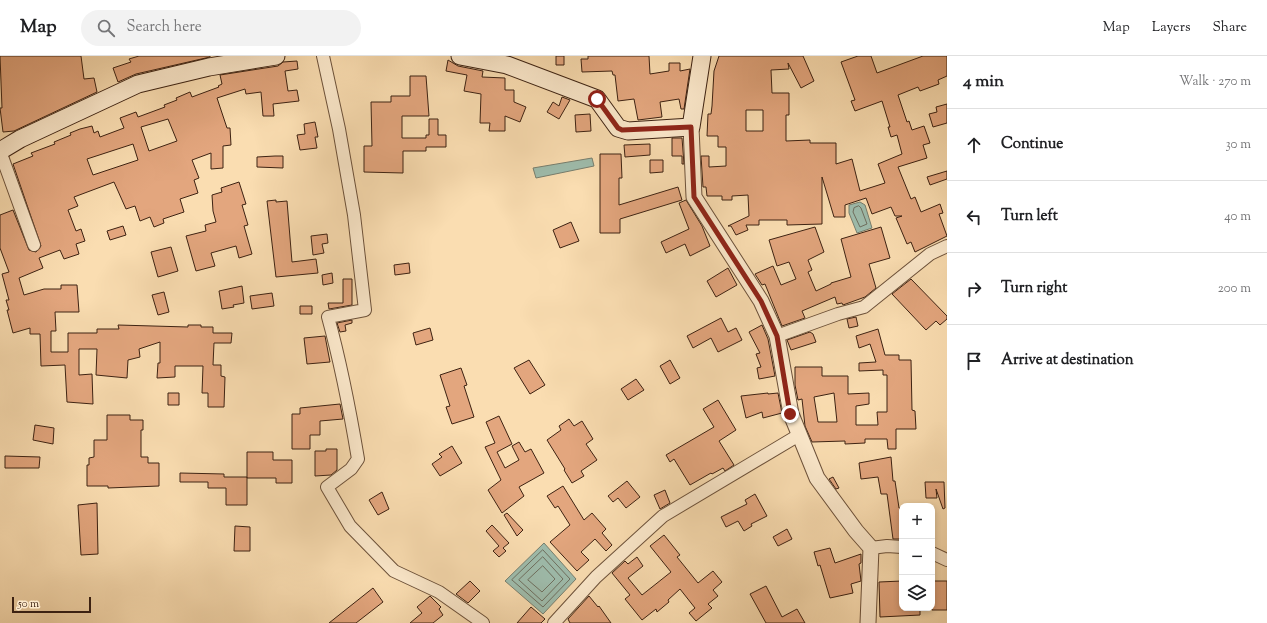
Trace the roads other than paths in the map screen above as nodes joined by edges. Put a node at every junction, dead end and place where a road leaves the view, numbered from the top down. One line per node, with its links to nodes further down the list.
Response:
1 (276, 56): 6 (main road)
2 (323, 56): 15 (street)
3 (460, 56): 5 (main road)
4 (702, 56): 5 (main road)
5 (691, 127): 9 (street)
6 (0, 151): 7 (street)
7 (34, 245)
8 (947, 246): 9 (street)
9 (777, 336): 10 (street)
10 (799, 435): 12 (street); 16 (street)
11 (899, 547): 12 (street)
12 (871, 548): 17 (street)
13 (935, 554): 14 (street)
14 (947, 560)
15 (483, 623)
16 (554, 623)
17 (868, 623)

